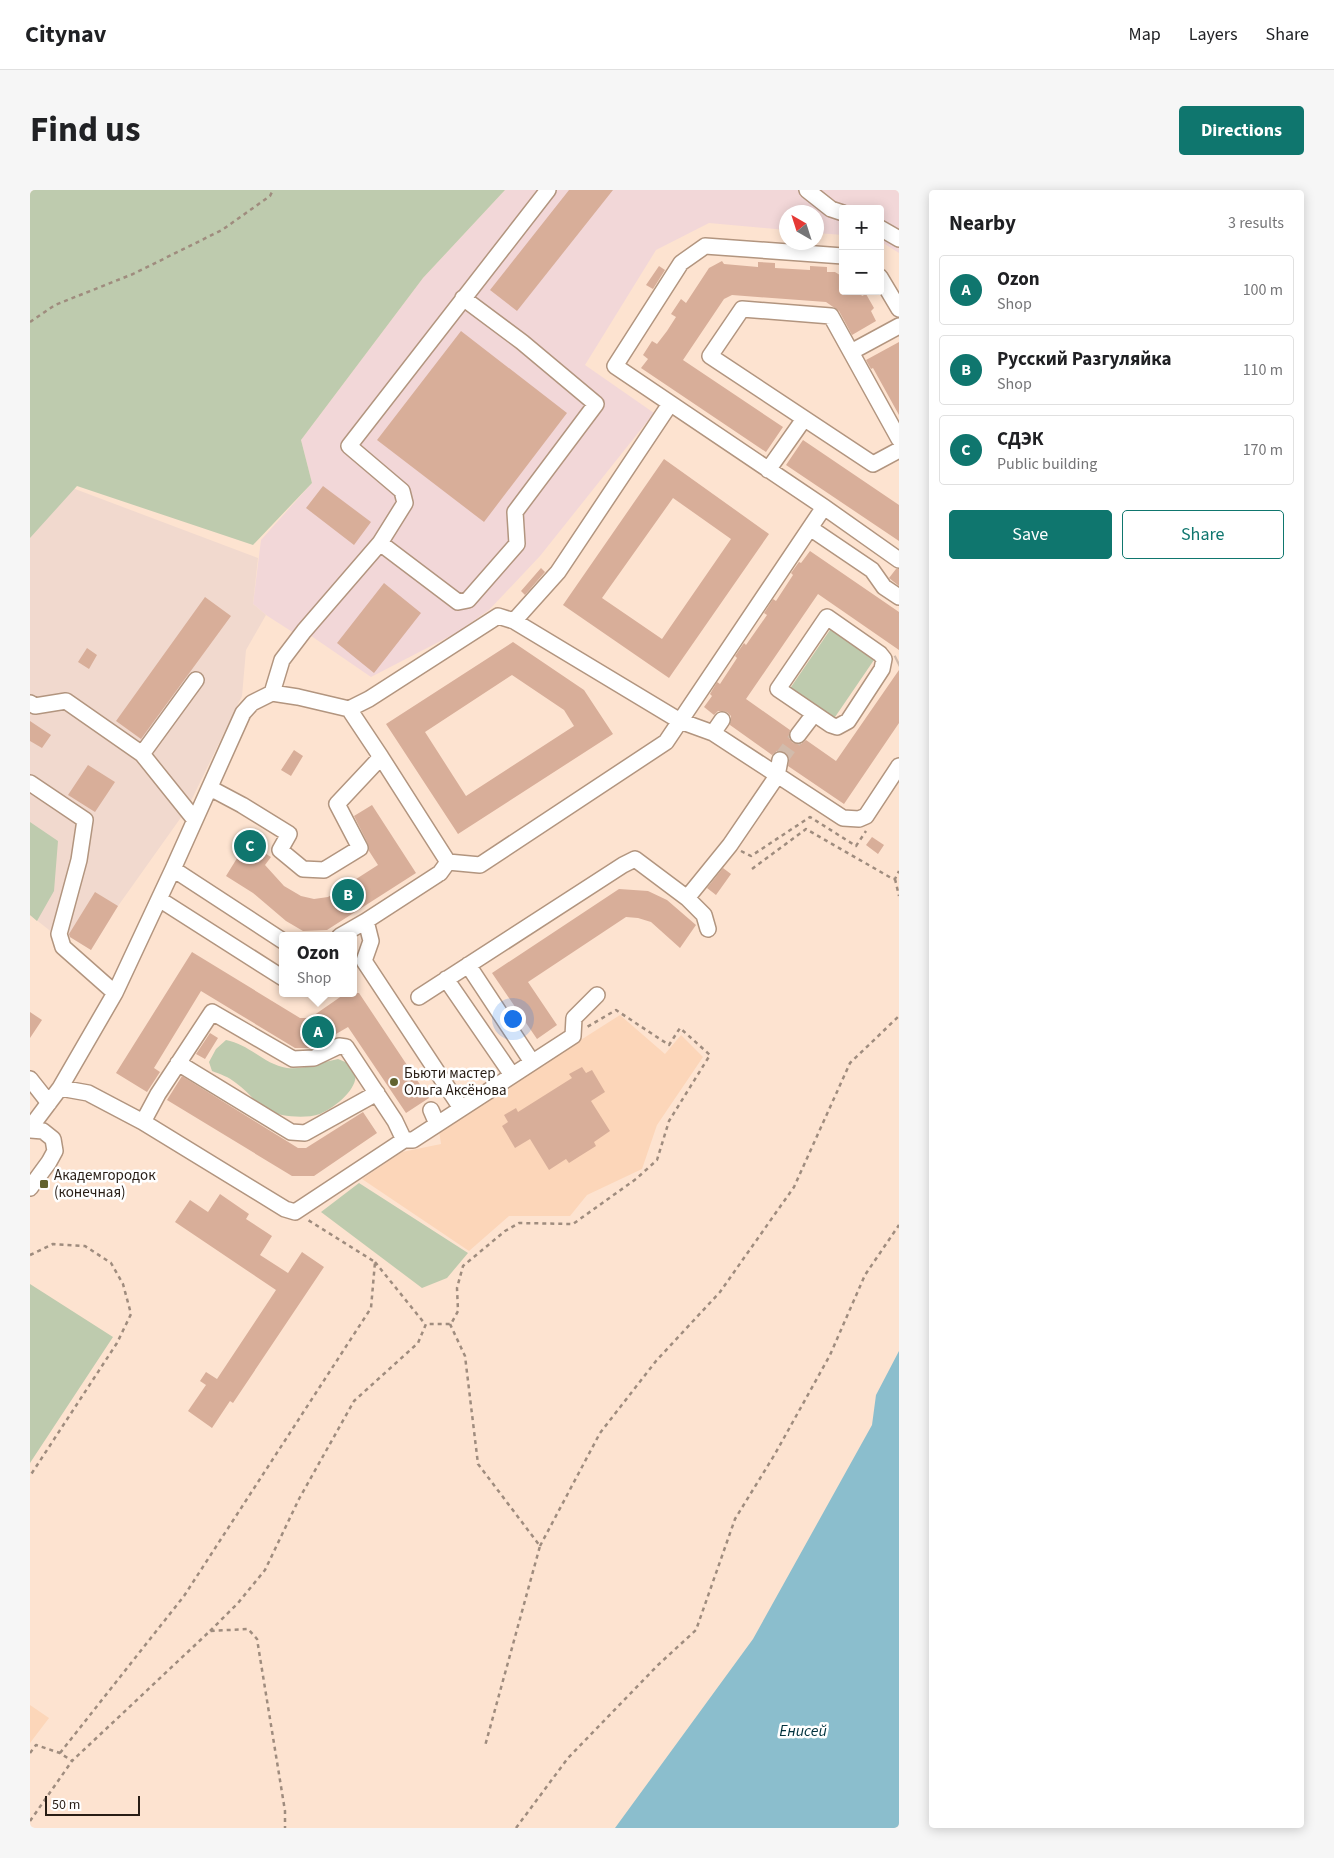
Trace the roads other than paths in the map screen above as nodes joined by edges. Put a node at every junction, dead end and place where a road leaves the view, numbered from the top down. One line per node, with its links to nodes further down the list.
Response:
1 (548, 190): 8 (street)
2 (807, 190): 3 (street)
3 (839, 211)
4 (884, 230): 5 (street)
5 (899, 239)
6 (839, 256): 12 (street)
7 (884, 284): 9 (street)
8 (463, 298): 19 (street); 19 (street)
9 (899, 309)
10 (899, 326): 11 (street)
11 (851, 352): 13 (street); 14 (street)
12 (670, 404): 16 (street); 22 (street)
13 (804, 419): 15 (street); 16 (street)
14 (899, 439)
15 (899, 450)
16 (768, 470): 17 (street)
17 (824, 507): 18 (street); 20 (street)
18 (810, 528): 21 (street); 29 (street)
19 (380, 543): 24 (street)
20 (899, 560)
21 (899, 597)
22 (514, 621): 26 (street); 29 (street)
23 (196, 680): 32 (street)
24 (272, 693): 26 (street); 38 (street)
25 (30, 702): 32 (street)
26 (349, 709): 33 (street)
27 (814, 714): 27 (street); 31 (street)
28 (722, 720): 30 (street)
29 (680, 721): 30 (street); 40 (street)
30 (713, 733): 36 (street)
31 (798, 735)
32 (142, 754): 39 (street)
33 (381, 757): 38 (street); 40 (street)
34 (780, 760): 36 (street)
35 (899, 766): 36 (street)
36 (777, 776): 42 (street)
37 (30, 783): 52 (street)
38 (210, 788): 39 (street)
39 (195, 820): 41 (street)
40 (448, 862): 44 (street)
41 (173, 869): 43 (street); 47 (street)
42 (687, 898): 45 (street); 49 (street)
43 (158, 899): 50 (street); 52 (street)
44 (366, 921): 46 (street); 48 (street)
45 (708, 929)
46 (347, 932)
47 (279, 938)
48 (359, 964): 62 (street)
49 (468, 965): 51 (street); 55 (street)
50 (279, 975)
51 (446, 979): 54 (street); 57 (street)
52 (115, 993): 59 (street)
53 (598, 994): 55 (street)
54 (419, 997)
55 (532, 1062): 57 (street)
56 (178, 1063): 60 (street); 60 (street); 64 (street)
57 (512, 1075): 62 (street)
58 (30, 1079): 61 (street)
59 (60, 1088): 61 (street); 64 (street)
60 (377, 1093): 67 (street)
61 (49, 1103): 66 (street)
62 (461, 1108): 65 (street)
63 (431, 1110): 65 (street)
64 (143, 1122): 67 (street)
65 (438, 1124): 67 (street)
66 (30, 1129): 68 (street)
67 (404, 1140)
68 (30, 1188)

